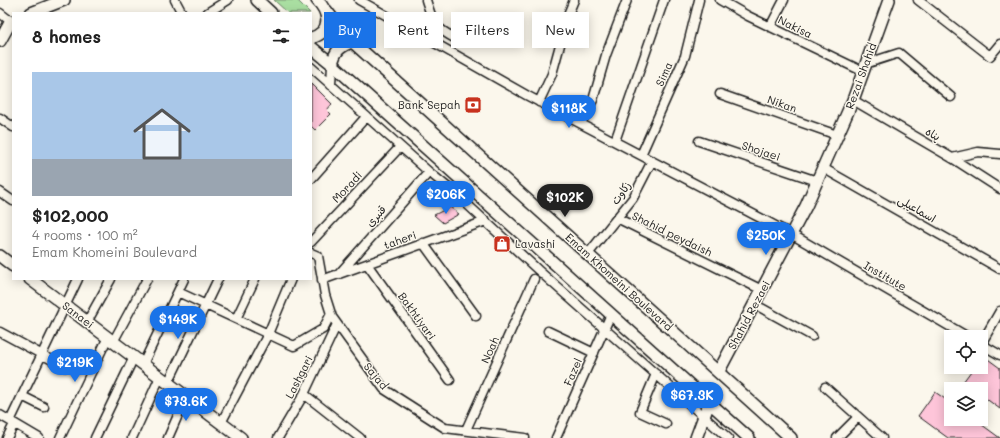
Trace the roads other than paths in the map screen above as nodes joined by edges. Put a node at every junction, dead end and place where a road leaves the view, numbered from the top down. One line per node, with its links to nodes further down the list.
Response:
1 (64, 0): 17 (main road)
2 (175, 0): 18 (street)
3 (228, 0): 19 (street)
4 (257, 0): 16 (main road)
5 (359, 0): 38 (street, Institute)
6 (426, 0): 24 (street)
7 (574, 0): 38 (street)
8 (627, 0): 41 (street)
9 (664, 0): 44 (street)
10 (699, 0): 48 (street, Sima)
11 (720, 0): 23 (street, Nakisa)
12 (784, 0): 23 (street)
13 (889, 0): 32 (main road, Rezai Shahid)
14 (918, 0): 27 (street)
15 (323, 4): 20 (main road, Emam Khomeini Boulevard); 25 (main road)
16 (267, 7)
17 (34, 12)
18 (181, 12)
19 (209, 12)
20 (329, 12)
21 (0, 13): 22 (street)
22 (9, 22): 26 (main road)
23 (770, 26): 32 (street, Nakisa)
24 (451, 36)
25 (312, 38)
26 (0, 41)
27 (1000, 44)
28 (312, 48): 31 (main road)
29 (339, 48): 31 (main road)
30 (359, 48): 64 (main road, Emam Khomeini Boulevard)
31 (332, 64): 34 (street); 70 (main road)
32 (864, 67): 36 (street); 37 (main road, Rezai Shahid)
33 (312, 69): 34 (street)
34 (331, 86): 39 (street)
35 (720, 94): 43 (street, Nikan)
36 (951, 97)
37 (853, 100): 43 (main road, Rezai Shahid); 49 (street, پناه)
38 (539, 102): 41 (street, Institute)
39 (366, 117): 46 (street); 53 (street)
40 (0, 118): 42 (street)
41 (581, 123): 44 (street, Institute)
42 (12, 126)
43 (837, 135): 51 (main road, Rezai Shahid)
44 (615, 141): 48 (street, Institute)
45 (699, 142): 54 (street, Shojaei)
46 (400, 147): 52 (street); 61 (street, Moradi)
47 (1000, 154): 49 (street)
48 (641, 156): 50 (street, Institute)
49 (952, 158): 55 (street, پناه)
50 (652, 161): 58 (street, زکاوت); 60 (street, Institute)
51 (823, 168): 54 (main road, Shahid Rezaei); 68 (street, اسماعیلی)
52 (429, 172): 59 (street); 69 (street, قنبری)
53 (312, 177)
54 (817, 181): 60 (main road, Shahid Rezaei)
55 (1000, 189)
56 (0, 192): 57 (street)
57 (12, 200)
58 (617, 218): 64 (street, زکاوت); 82 (street, Shahid peydaish)
59 (486, 221): 62 (street, taheri); 81 (street)
60 (791, 234): 82 (main road, Shahid Rezaei); 95 (street, Institute)
61 (312, 241)
62 (423, 243): 66 (street, taheri); 90 (street)
63 (312, 253): 79 (street, Sajad)
64 (588, 254): 109 (main road, Emam Khomeini Boulevard)
65 (0, 256): 67 (main road)
66 (367, 264): 69 (street, taheri); 112 (street, Bakhtiyari)
67 (12, 265)
68 (1000, 270)
69 (340, 274): 79 (street, taheri)
70 (569, 278): 81 (street); 89 (main road)
71 (534, 279): 125 (street, Noah)
72 (78, 280): 85 (street)
73 (110, 280): 92 (street)
74 (147, 280): 101 (street)
75 (184, 280): 83 (street)
76 (218, 280): 86 (street)
77 (255, 280): 91 (street)
78 (291, 280): 99 (street)
79 (322, 280): 88 (street, Sajad)
80 (37, 281): 85 (main road, Sanaei)
81 (558, 288): 94 (street)
82 (762, 290): 84 (main road, Shahid Rezaei)
83 (178, 292): 86 (street); 107 (street)
84 (754, 304): 100 (street); 109 (main road, Shahid Rezaei)
85 (65, 305): 92 (main road, Sanaei); 104 (street)
86 (206, 305): 91 (street); 111 (street)
87 (1000, 311): 98 (street)
88 (330, 314): 93 (street, Sajad); 99 (street)
89 (611, 314): 94 (street, Fazel); 117 (main road)
90 (476, 316)
91 (236, 319): 99 (street)
92 (87, 322): 101 (main road, Sanaei)
93 (337, 324): 114 (street, Lashgari); 125 (street, Sajad)
94 (605, 329): 103 (street, Fazel); 110 (street)
95 (956, 330)
96 (548, 331): 103 (street)
97 (0, 332): 104 (street)
98 (988, 332)
99 (268, 334): 123 (street)
100 (812, 336)
101 (110, 340): 106 (main road, Sanaei); 128 (street)
102 (988, 348): 105 (street)
103 (594, 353): 136 (street, Fazel)
104 (42, 354): 108 (street); 115 (street)
105 (1000, 355)
106 (134, 357): 107 (main road, Sanaei); 129 (street)
107 (143, 364): 111 (main road, Sanaei)
108 (64, 367)
109 (719, 371): 140 (main road, Emam Khomeini Boulevard)
110 (656, 374): 120 (street); 124 (street)
111 (164, 380): 116 (main road, Sanaei); 130 (street)
112 (450, 380)
113 (824, 387): 121 (street)
114 (304, 394): 133 (street, Lashgari); 134 (street)
115 (22, 396): 118 (street); 122 (street)
116 (186, 397): 123 (main road, Sanaei); 131 (street)
117 (709, 402): 120 (main road); 139 (main road)
118 (44, 408)
119 (0, 415): 122 (street)
120 (704, 417): 137 (main road); 138 (street)
121 (858, 417): 141 (street); 142 (street)
122 (12, 422): 126 (street); 127 (street)
123 (220, 423): 132 (main road, Sanaei)
124 (666, 424)
125 (466, 430): 135 (street, Sajad)
126 (7, 438)
127 (38, 438)
128 (60, 438)
129 (95, 438)
130 (132, 438)
131 (168, 438)
132 (241, 438)
133 (278, 438)
134 (360, 438)
135 (525, 438)
136 (556, 438)
137 (696, 438)
138 (728, 438)
139 (749, 438)
140 (791, 438)
141 (837, 438)
142 (882, 438)

